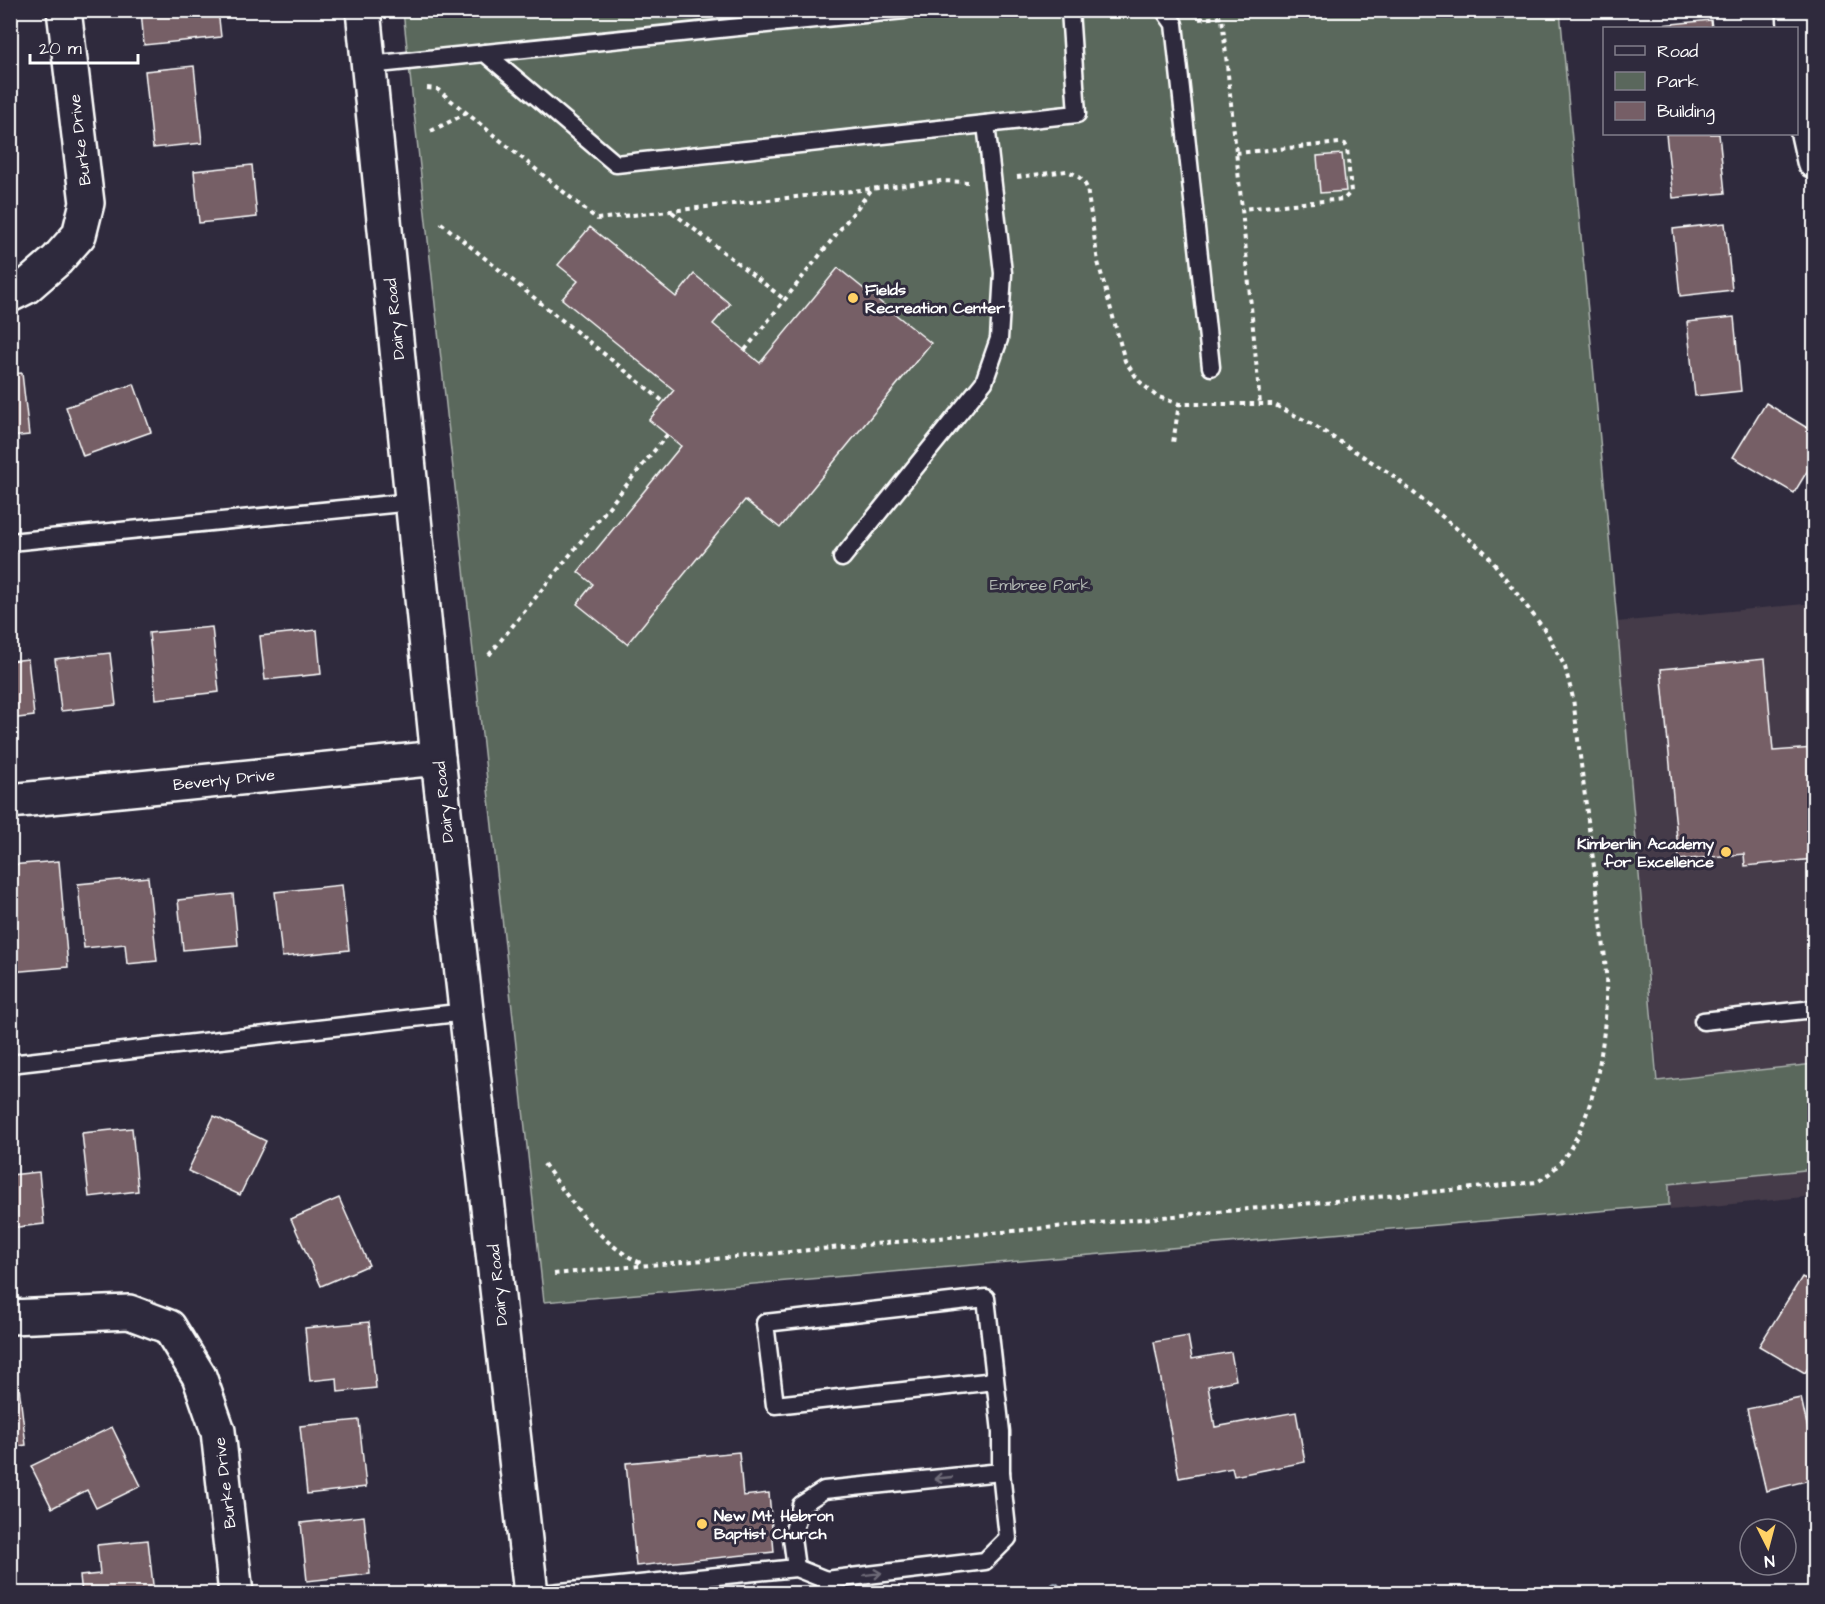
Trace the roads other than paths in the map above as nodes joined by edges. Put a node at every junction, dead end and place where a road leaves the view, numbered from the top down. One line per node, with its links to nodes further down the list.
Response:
1 (64, 10): 13 (street, Burke Drive)
2 (363, 10): 10 (street, Dairy Road)
3 (904, 10): 9 (lane)
4 (1070, 10): 11 (lane)
5 (1164, 10): 14 (lane)
6 (1794, 10): 7 (street)
7 (1795, 27)
8 (1798, 52): 12 (street)
9 (485, 53): 10 (lane); 11 (lane)
10 (369, 65): 15 (street, Dairy Road)
11 (986, 124): 17 (lane)
12 (1815, 161)
13 (10, 295)
14 (1211, 367)
15 (412, 502): 16 (lane); 18 (street, Dairy Road)
16 (10, 542)
17 (842, 558)
18 (438, 758): 19 (street, Beverly Drive); 21 (street, Dairy Road)
19 (10, 801)
20 (1815, 1009): 22 (lane)
21 (466, 1012): 23 (lane); 29 (street, Dairy Road)
22 (1703, 1021)
23 (10, 1064)
24 (10, 1317): 28 (street, Burke Drive)
25 (995, 1381): 25 (lane); 26 (lane)
26 (1001, 1472): 27 (lane, one-way to 27); 27 (lane, one-way to 26)
27 (796, 1568): 30 (lane)
28 (236, 1593)
29 (531, 1593)
30 (541, 1593)

